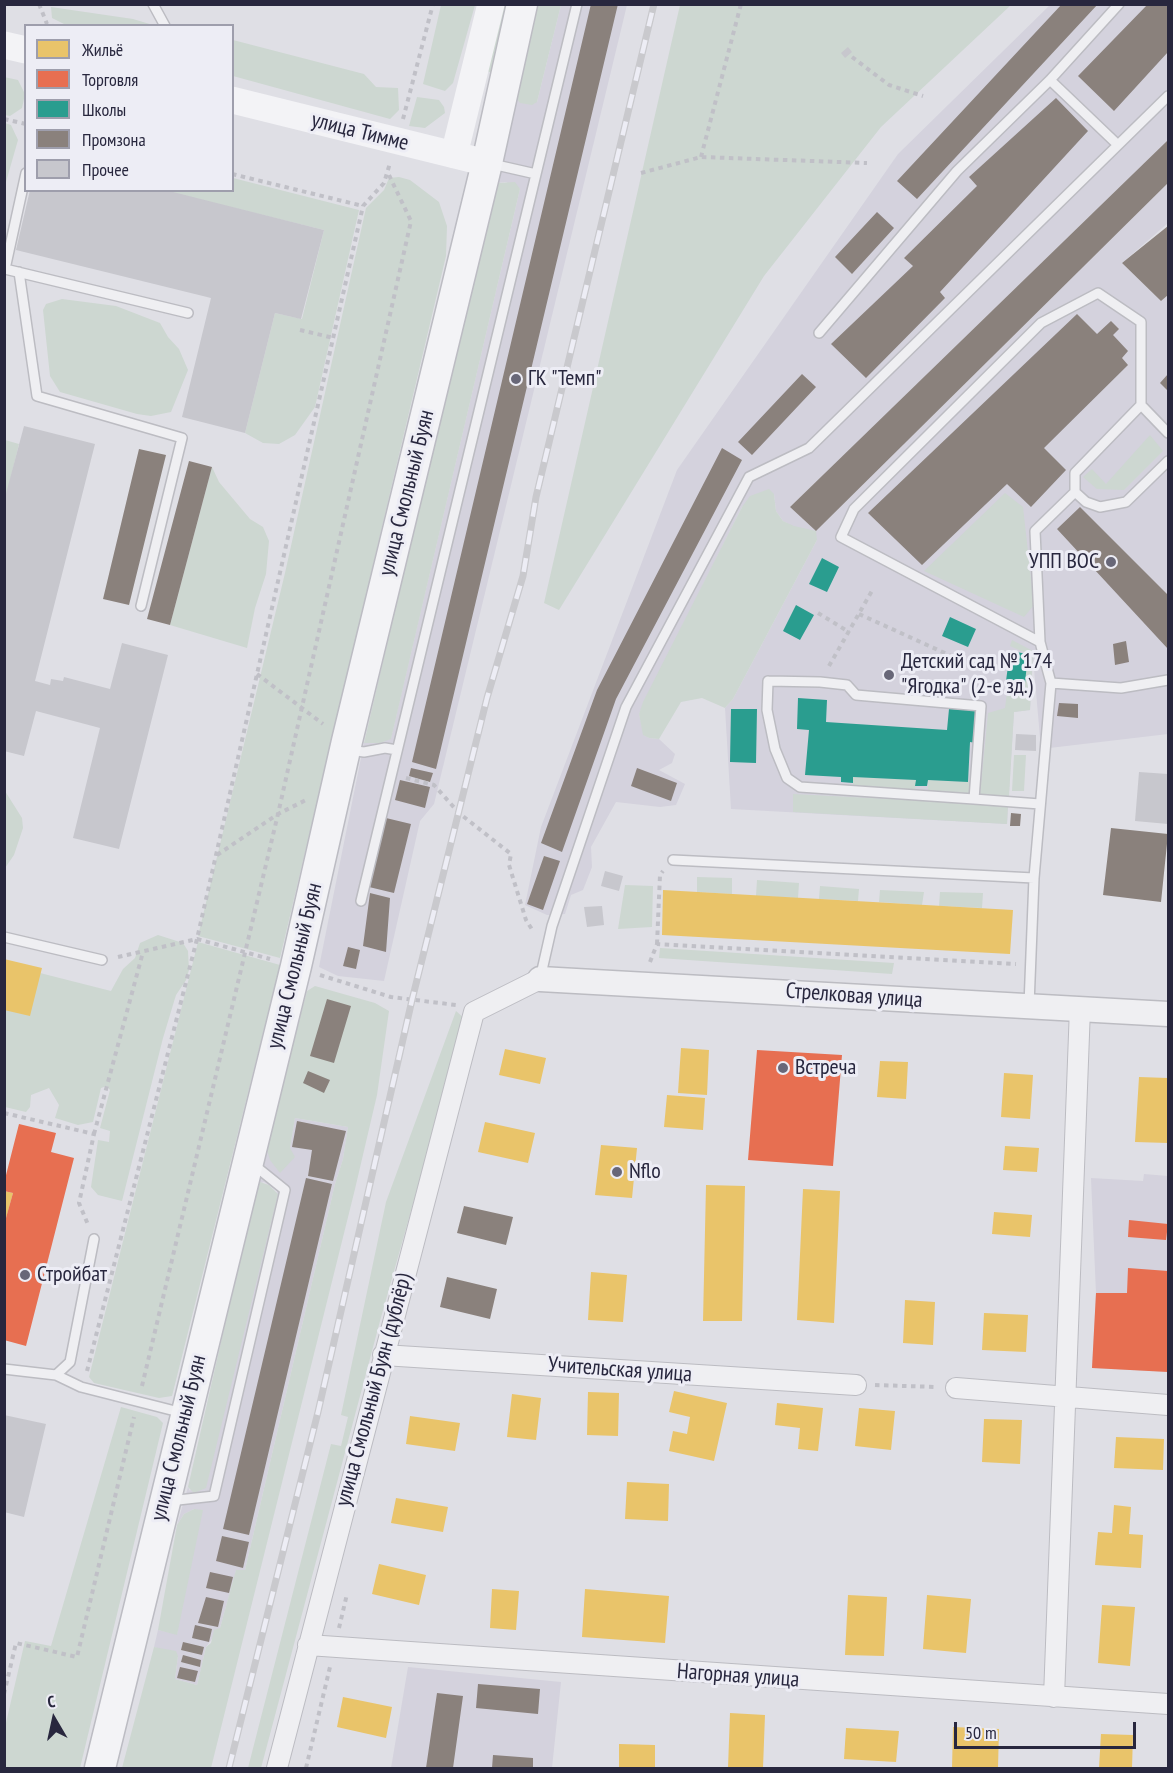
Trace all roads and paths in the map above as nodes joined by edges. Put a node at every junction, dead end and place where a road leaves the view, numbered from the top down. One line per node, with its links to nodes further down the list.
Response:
1 (39, 4): 9 (path)
2 (153, 4): 10 (lane)
3 (433, 4): 15 (path)
4 (490, 4): 22 (main road)
5 (522, 4): 24 (main road, улица Смольный Буян)
6 (577, 4): 29 (lane)
7 (741, 4): 23 (path)
8 (1119, 4): 14 (lane)
9 (47, 24)
10 (164, 24)
11 (4, 45): 12 (main road)
12 (24, 50)
13 (852, 57): 16 (path)
14 (1050, 80): 21 (lane); 36 (lane)
15 (413, 83)
16 (923, 96)
17 (1168, 96): 21 (lane)
18 (234, 100): 22 (main road, улица Тимме)
19 (4, 119): 20 (path)
20 (24, 124)
21 (1118, 145): 70 (lane)
22 (454, 155): 24 (main road, улица Тимме)
23 (701, 157): 25 (path); 27 (path)
24 (487, 163): 29 (lane); 55 (main road, улица Смольный Буян)
25 (867, 163)
26 (388, 171): 53 (path)
27 (641, 173)
28 (234, 174): 32 (path)
29 (536, 174): 56 (lane)
30 (24, 182): 33 (lane)
31 (384, 183): 32 (path)
32 (363, 206): 37 (path)
33 (19, 272): 34 (lane); 43 (lane)
34 (188, 313)
35 (300, 330): 37 (path)
36 (819, 333)
37 (334, 338): 49 (path)
38 (1140, 405): 39 (lane); 41 (lane); 47 (lane)
39 (1168, 433)
40 (1168, 461): 41 (lane)
41 (1075, 492): 47 (lane)
42 (873, 589): 45 (path)
43 (141, 606)
44 (818, 613): 46 (path)
45 (859, 614): 46 (path); 48 (path)
46 (849, 632): 51 (path)
47 (1040, 642): 52 (lane)
48 (960, 660)
49 (257, 674): 53 (path); 61 (path)
50 (1168, 680): 52 (lane)
51 (820, 682): 58 (lane); 58 (lane)
52 (1051, 683): 59 (lane)
53 (302, 709): 54 (path); 60 (path)
54 (326, 725)
55 (345, 750): 56 (lane); 83 (main road, улица Смольный Буян)
56 (397, 752): 64 (lane); 70 (path)
57 (319, 794): 60 (path)
58 (974, 799): 59 (lane)
59 (1040, 804): 63 (lane)
60 (278, 814): 61 (path); 69 (path)
61 (216, 855): 66 (path)
62 (673, 860): 63 (lane); 67 (path)
63 (1034, 878): 73 (lane)
64 (361, 901)
65 (4, 937): 72 (lane)
66 (196, 939): 68 (path); 69 (path); 88 (path)
67 (657, 944): 73 (path); 76 (path)
68 (143, 952): 72 (path); 82 (path)
69 (244, 952): 71 (path); 92 (path)
70 (546, 952): 75 (lane)
71 (273, 959)
72 (102, 960)
73 (1030, 965): 78 (lane)
74 (311, 972): 77 (path)
75 (540, 979): 76 (street, Стрелковая улица); 85 (street, улица Смольный Буян (дублёр))
76 (642, 983): 78 (street, Стрелковая улица)
77 (454, 1004)
78 (1029, 1007): 79 (street, Стрелковая улица)
79 (1080, 1008): 80 (street, Стрелковая улица); 91 (street)
80 (1168, 1014)
81 (4, 1113): 82 (path)
82 (94, 1134): 84 (path)
83 (247, 1160): 94 (main road, улица Смольный Буян); 95 (lane)
84 (94, 1239): 87 (lane)
85 (383, 1355): 89 (street, Учительская улица); 96 (street, улица Смольный Буян (дублёр))
86 (4, 1369): 87 (lane)
87 (56, 1375): 92 (lane)
88 (86, 1376)
89 (856, 1385): 90 (path)
90 (956, 1388): 91 (street)
91 (1065, 1398): 93 (street); 98 (street)
92 (137, 1403): 94 (lane); 97 (path)
93 (1168, 1404)
94 (186, 1414): 95 (main road, улица Смольный Буян)
95 (164, 1502): 100 (main road, улица Смольный Буян)
96 (308, 1645): 98 (street, Нагорная улица); 101 (street, улица Смольный Буян (дублёр))
97 (4, 1694)
98 (1054, 1697): 99 (street, Нагорная улица)
99 (1168, 1704)
100 (100, 1768)
101 (277, 1768)

